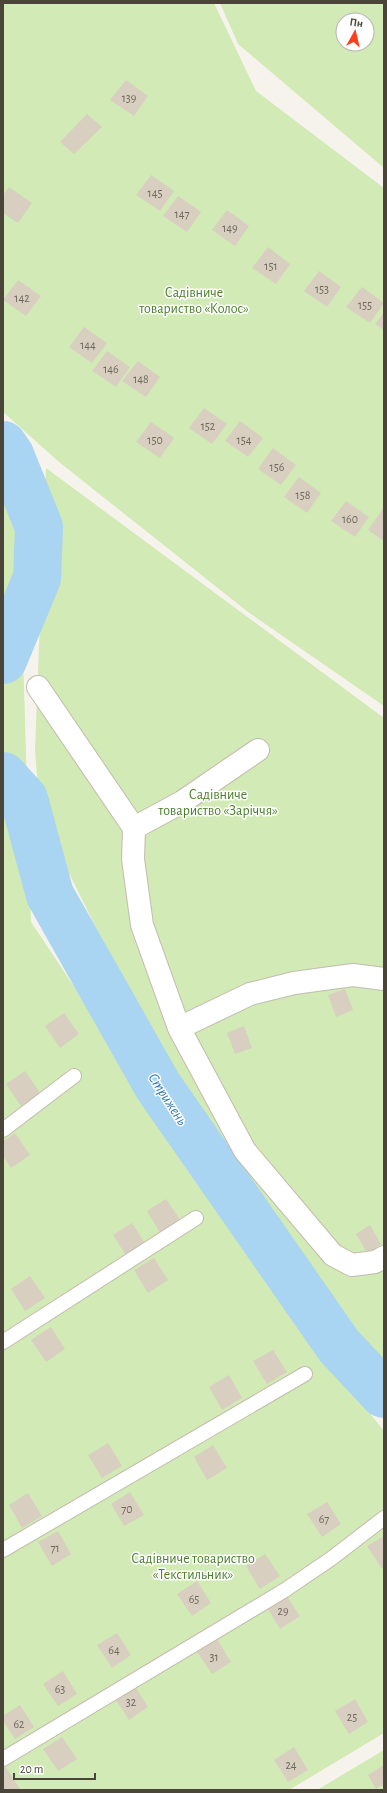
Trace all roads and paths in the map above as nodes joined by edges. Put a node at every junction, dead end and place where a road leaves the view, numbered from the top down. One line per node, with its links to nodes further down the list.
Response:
1 (38, 687): 3 (street)
2 (258, 750): 3 (street)
3 (134, 828): 5 (street)
4 (384, 978): 5 (street)
5 (179, 1028): 9 (street)
6 (74, 1076): 7 (lane)
7 (3, 1130)
8 (196, 1218): 10 (lane)
9 (384, 1257)
10 (3, 1342)
11 (305, 1374): 13 (lane)
12 (384, 1518): 14 (lane)
13 (3, 1550)
14 (3, 1759)

